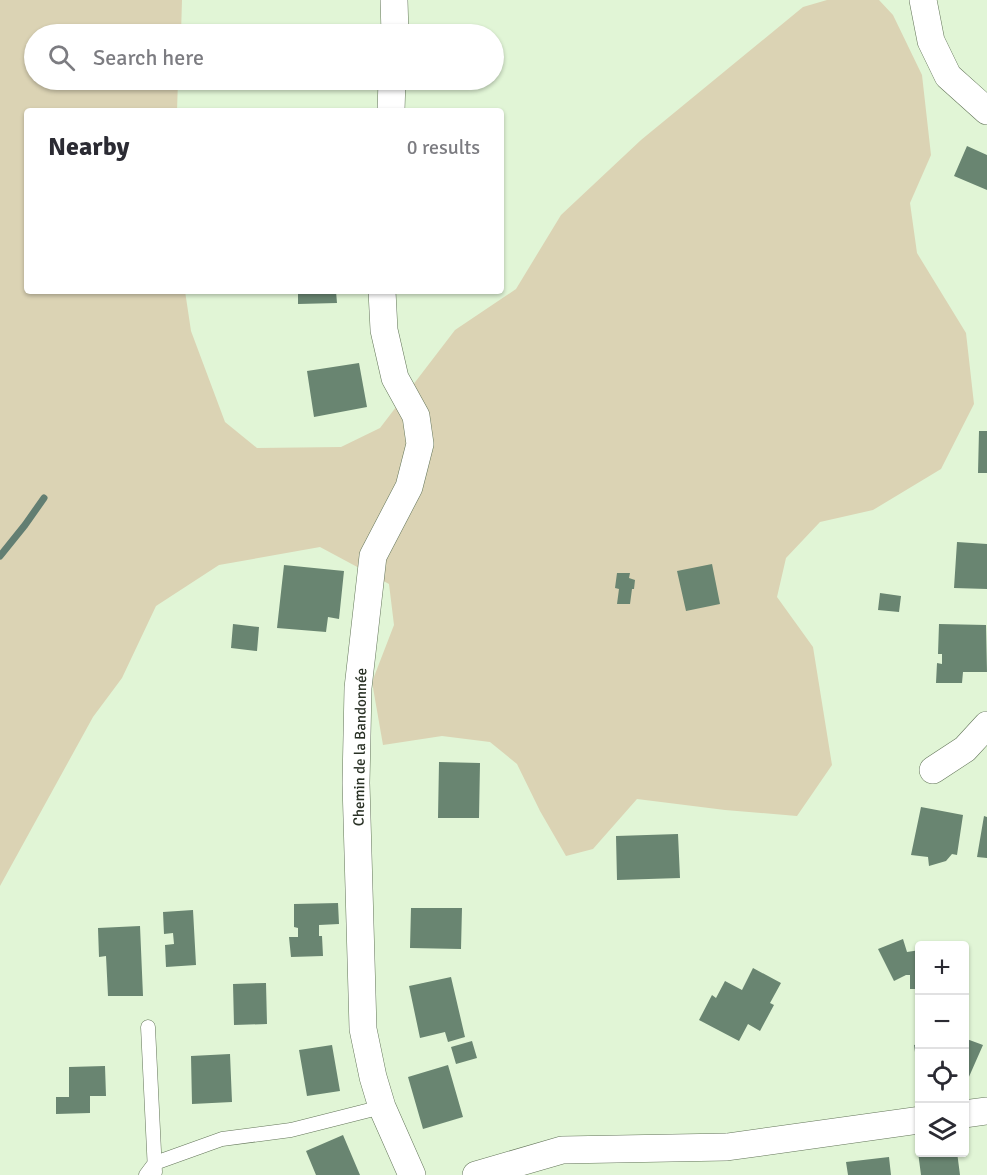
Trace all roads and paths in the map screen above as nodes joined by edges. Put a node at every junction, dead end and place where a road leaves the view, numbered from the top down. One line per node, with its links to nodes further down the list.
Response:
1 (394, 0): 3 (street)
2 (923, 0): 6 (street)
3 (395, 24)
4 (391, 90): 5 (street)
5 (390, 108)
6 (987, 111)
7 (382, 294): 11 (street, Chemin de la Bandonnée)
8 (987, 724): 9 (street)
9 (933, 770)
10 (148, 1027): 15 (lane)
11 (382, 1107): 15 (lane); 17 (street, Chemin de la Bandonnée)
12 (987, 1111): 13 (street)
13 (969, 1113)
14 (915, 1121): 18 (street)
15 (155, 1169): 16 (lane)
16 (146, 1175)
17 (412, 1175)
18 (476, 1175)

